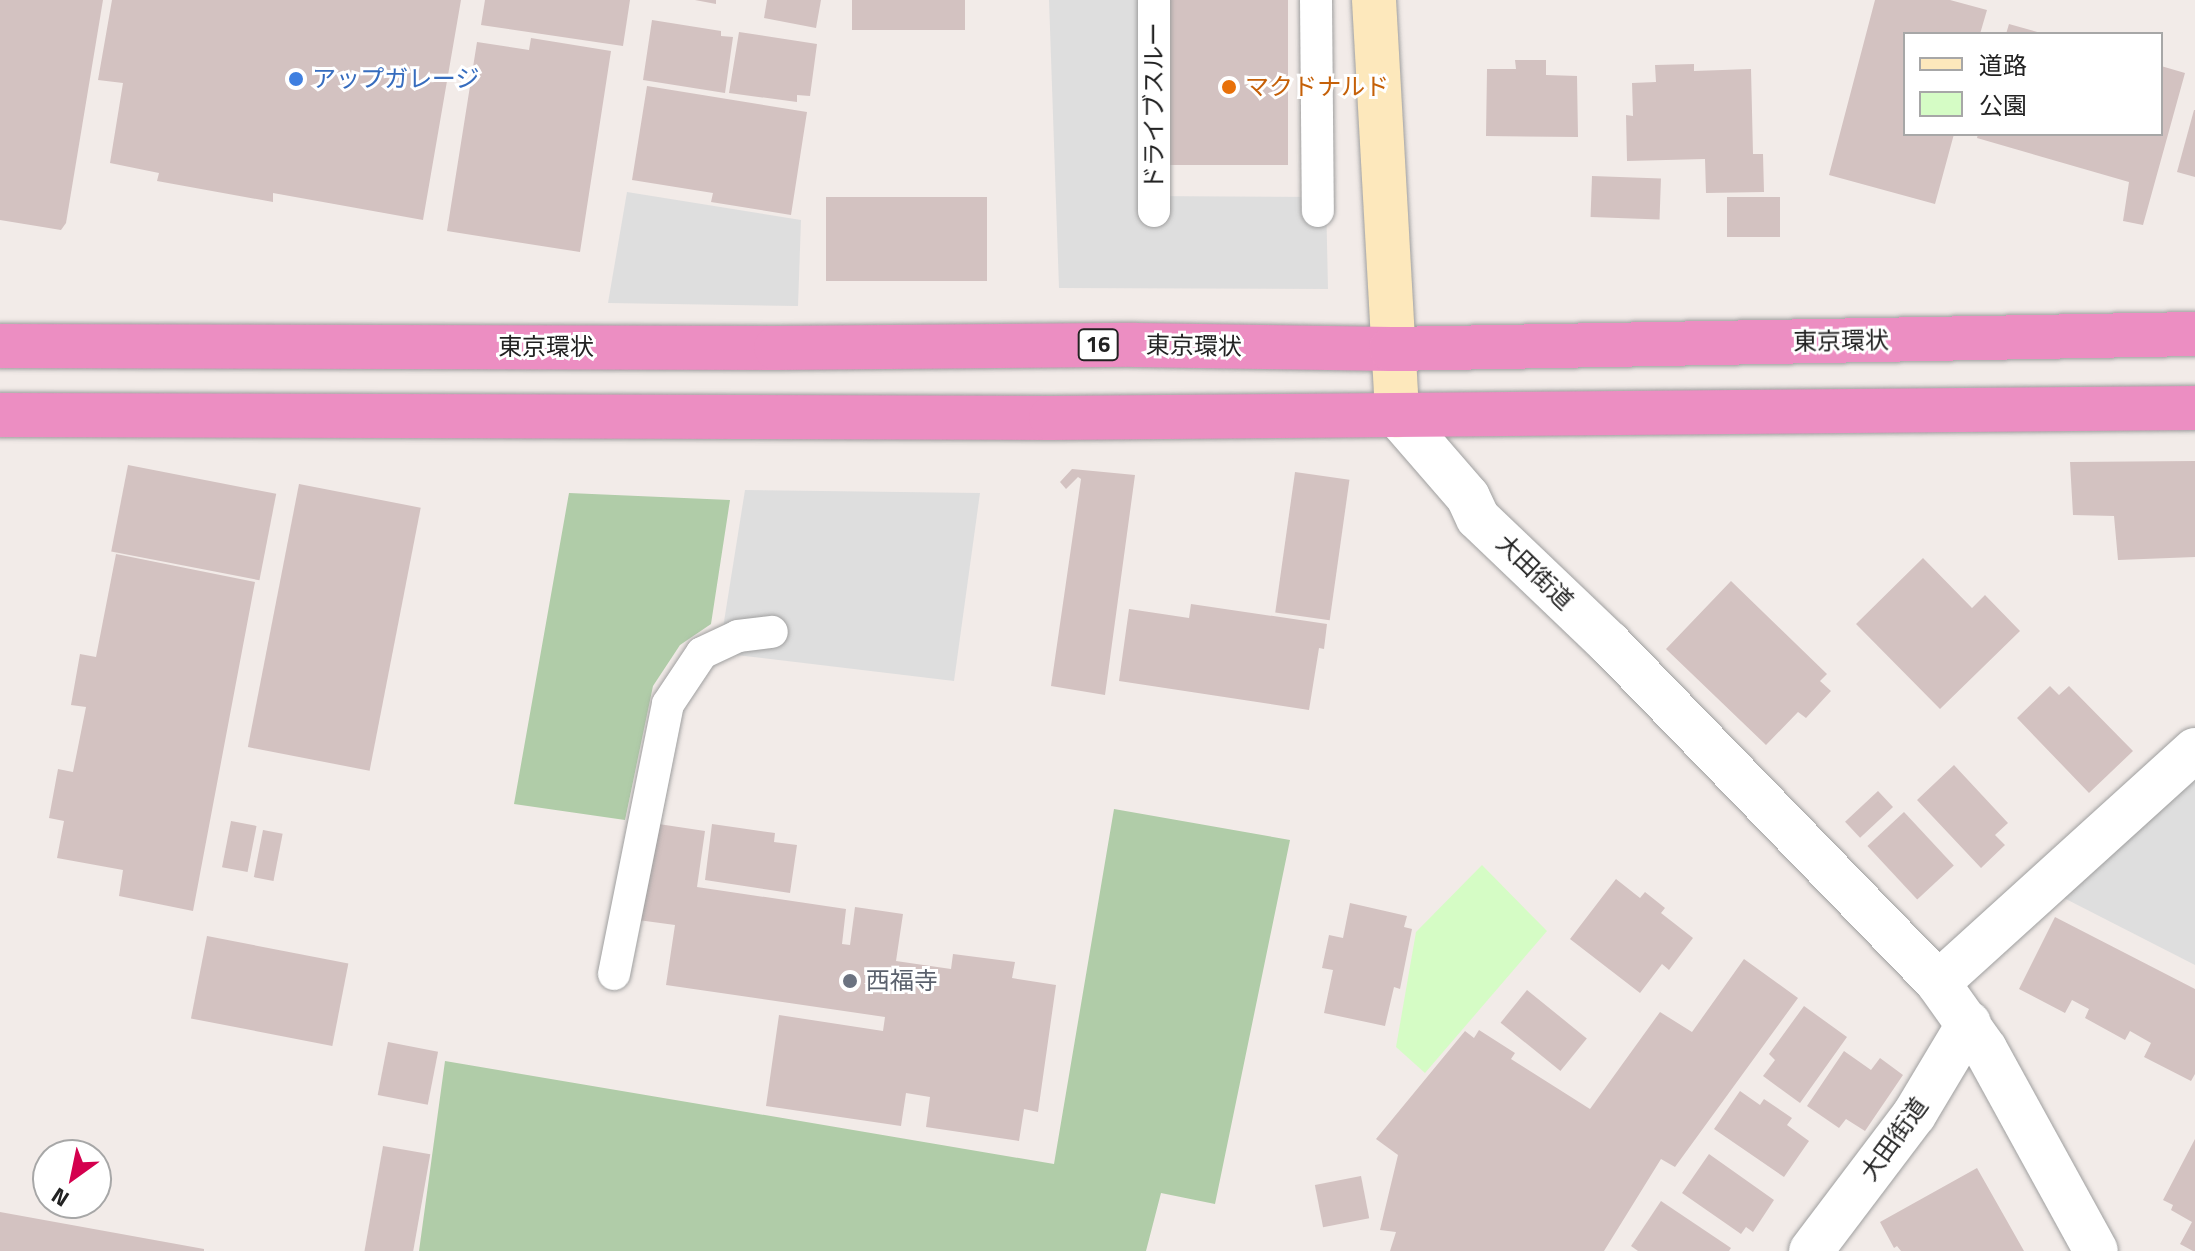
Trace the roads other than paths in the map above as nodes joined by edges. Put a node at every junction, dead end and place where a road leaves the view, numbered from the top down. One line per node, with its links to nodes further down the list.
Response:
1 (1154, 0): 4 (lane, ドライブスルー)
2 (1316, 0): 5 (lane)
3 (1374, 0): 8 (street)
4 (1154, 211)
5 (1318, 211)
6 (2195, 334): 8 (highway, 東京環状 / 16)
7 (0, 346): 8 (highway, 東京環状 / 16)
8 (1391, 349): 11 (street)
9 (2195, 408): 11 (highway)
10 (0, 415): 11 (highway)
11 (1397, 415): 15 (street, 大田街道)
12 (772, 632): 14 (lane)
13 (2195, 750): 15 (street)
14 (614, 974)
15 (1938, 983): 16 (street, 大田街道)
16 (1969, 1023): 17 (street, 大田街道); 18 (street, 大田街道)
17 (1827, 1243)
18 (2096, 1251)

